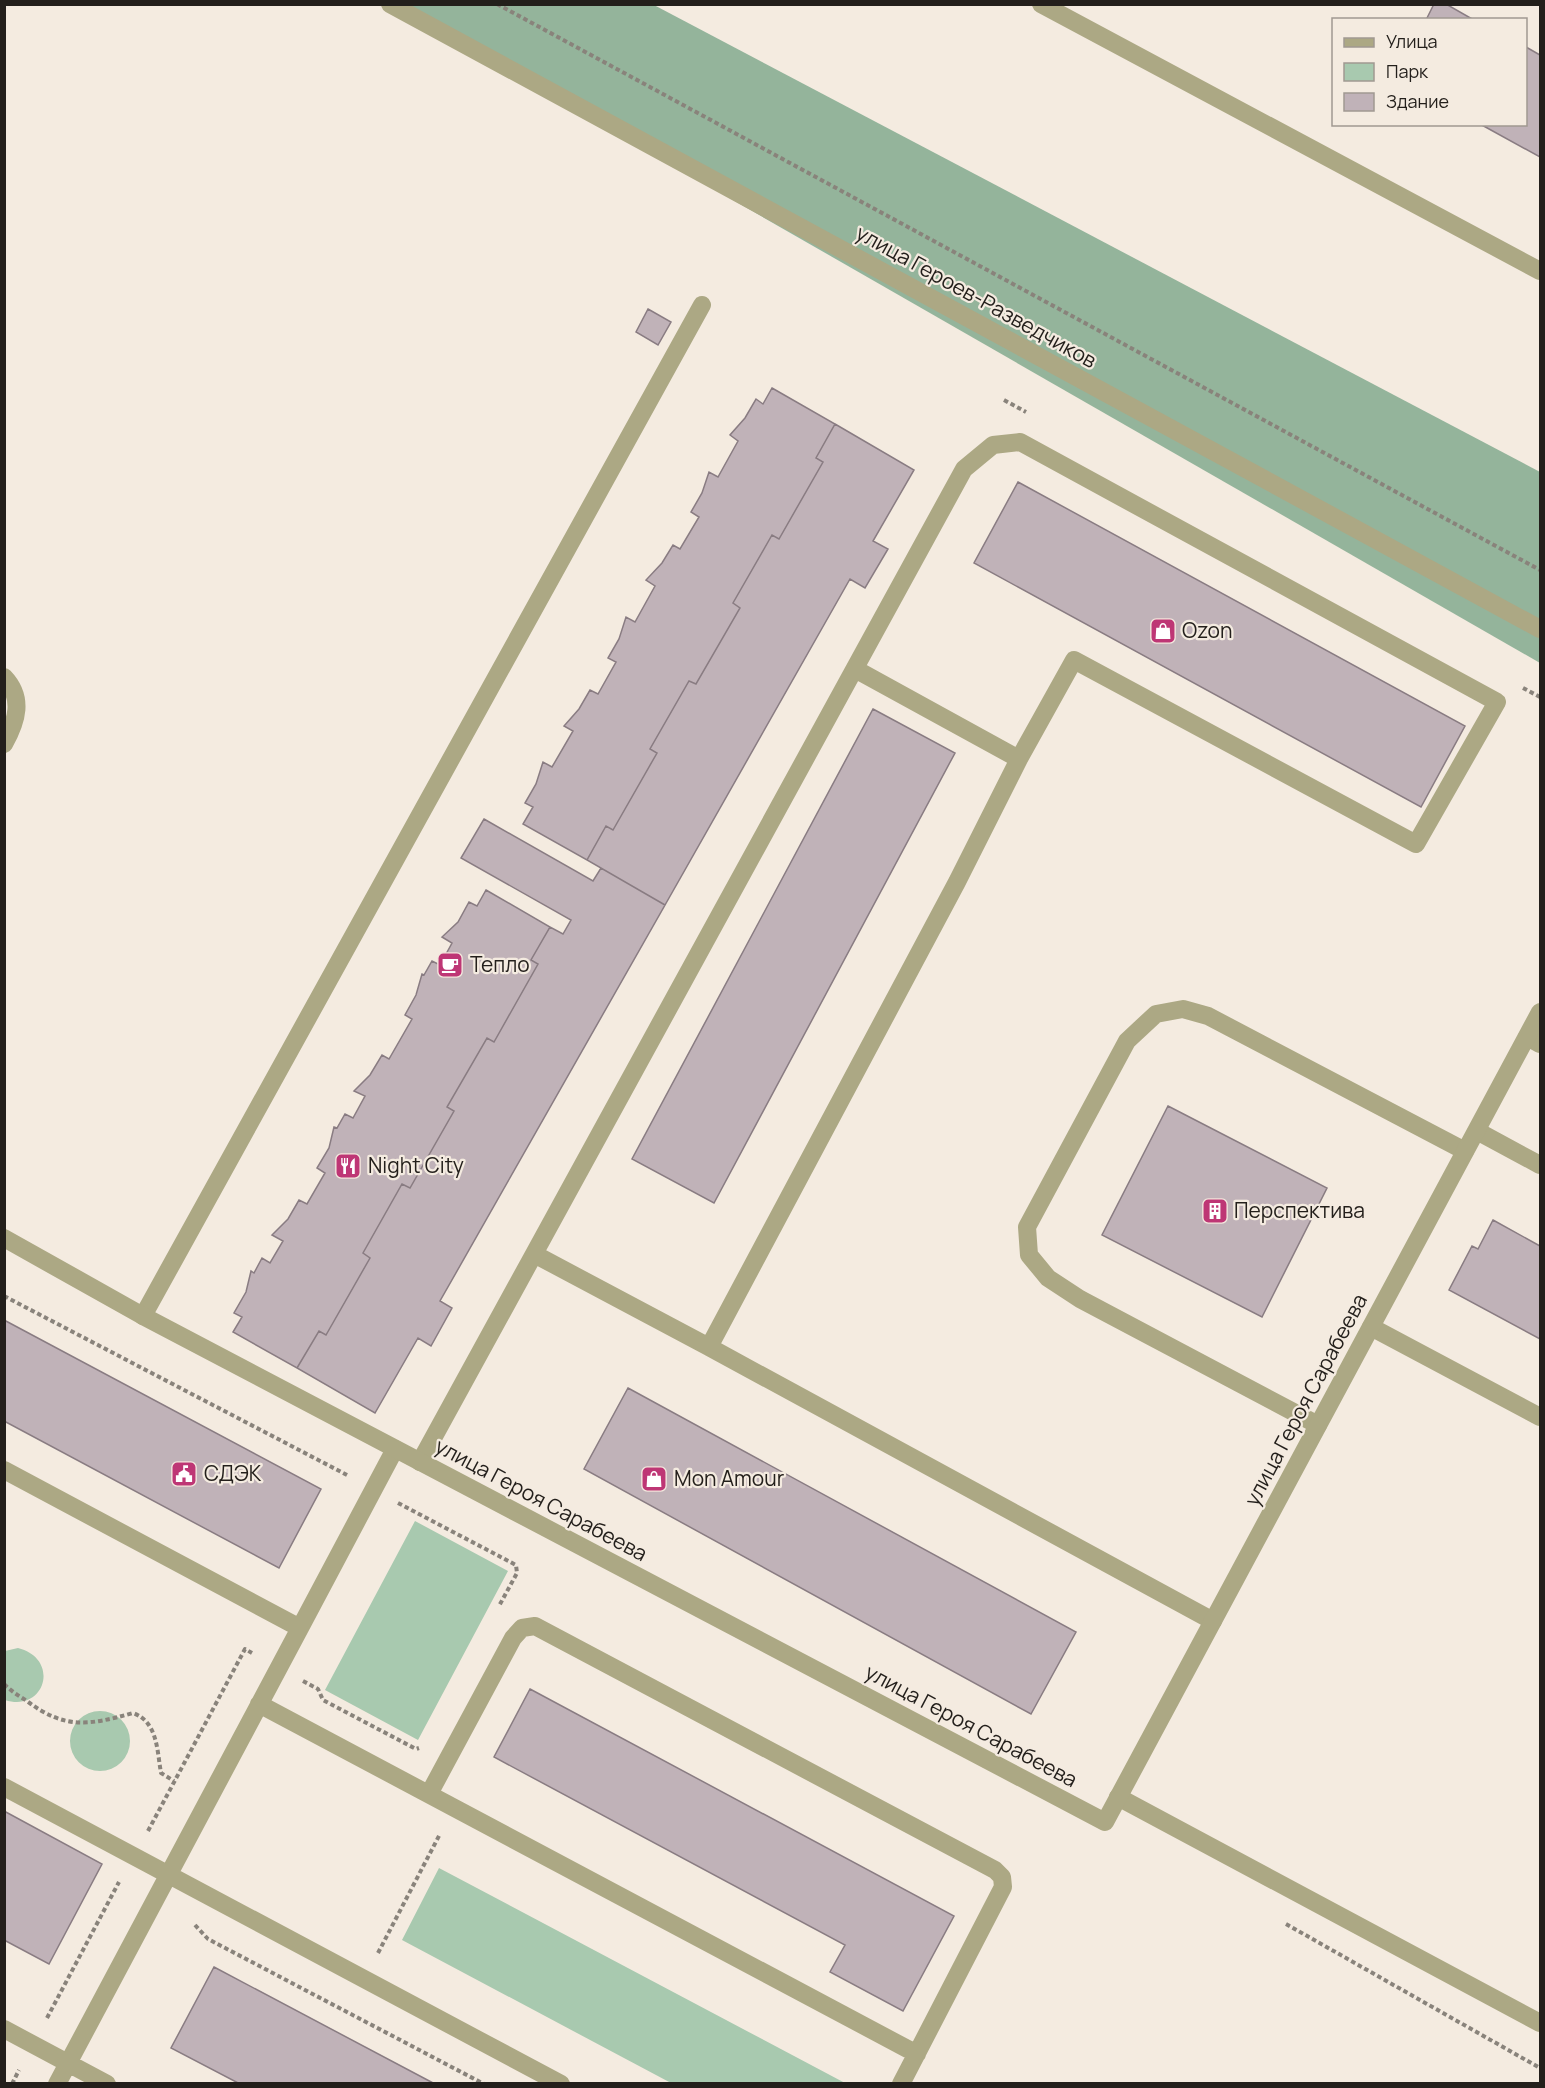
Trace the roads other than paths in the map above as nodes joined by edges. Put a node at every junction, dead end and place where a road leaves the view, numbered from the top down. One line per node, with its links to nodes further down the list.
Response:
1 (390, 4): 5 (street, улица Героев-Разведчиков)
2 (1041, 4): 3 (street)
3 (1540, 271)
4 (702, 305): 17 (street)
5 (1540, 629)
6 (855, 669): 9 (street); 9 (street); 16 (street)
7 (4, 677): 8 (street)
8 (4, 744)
9 (1019, 759): 19 (street)
10 (1540, 1012): 11 (street, улица Героя Сарабеева)
11 (1534, 1041): 12 (street, улица Героя Сарабеева)
12 (1477, 1131): 13 (street, улица Героя Сарабеева); 14 (street)
13 (1465, 1151): 18 (street, улица Героя Сарабеева); 21 (street)
14 (1540, 1165)
15 (4, 1238): 17 (street, улица Героя Сарабеева)
16 (534, 1254): 19 (street); 23 (street)
17 (143, 1316): 22 (street, улица Героя Сарабеева)
18 (1371, 1327): 20 (street); 21 (street, улица Героя Сарабеева)
19 (709, 1347): 25 (street)
20 (1540, 1417)
21 (1318, 1425): 25 (street, улица Героя Сарабеева)
22 (395, 1449): 23 (street, улица Героя Сарабеева); 26 (street)
23 (420, 1462): 30 (street, улица Героя Сарабеева)
24 (4, 1470): 26 (street)
25 (1212, 1621): 30 (street, улица Героя Сарабеева)
26 (300, 1628): 27 (street)
27 (259, 1704): 29 (street); 31 (street)
28 (4, 1786): 31 (street)
29 (429, 1794): 34 (street); 34 (street)
30 (1118, 1797): 32 (street)
31 (169, 1874): 35 (street); 38 (street)
32 (1540, 2022)
33 (4, 2030): 35 (street)
34 (917, 2054): 39 (street)
35 (68, 2063): 36 (street); 37 (street)
36 (57, 2084)
37 (106, 2084)
38 (561, 2084)
39 (901, 2084)

